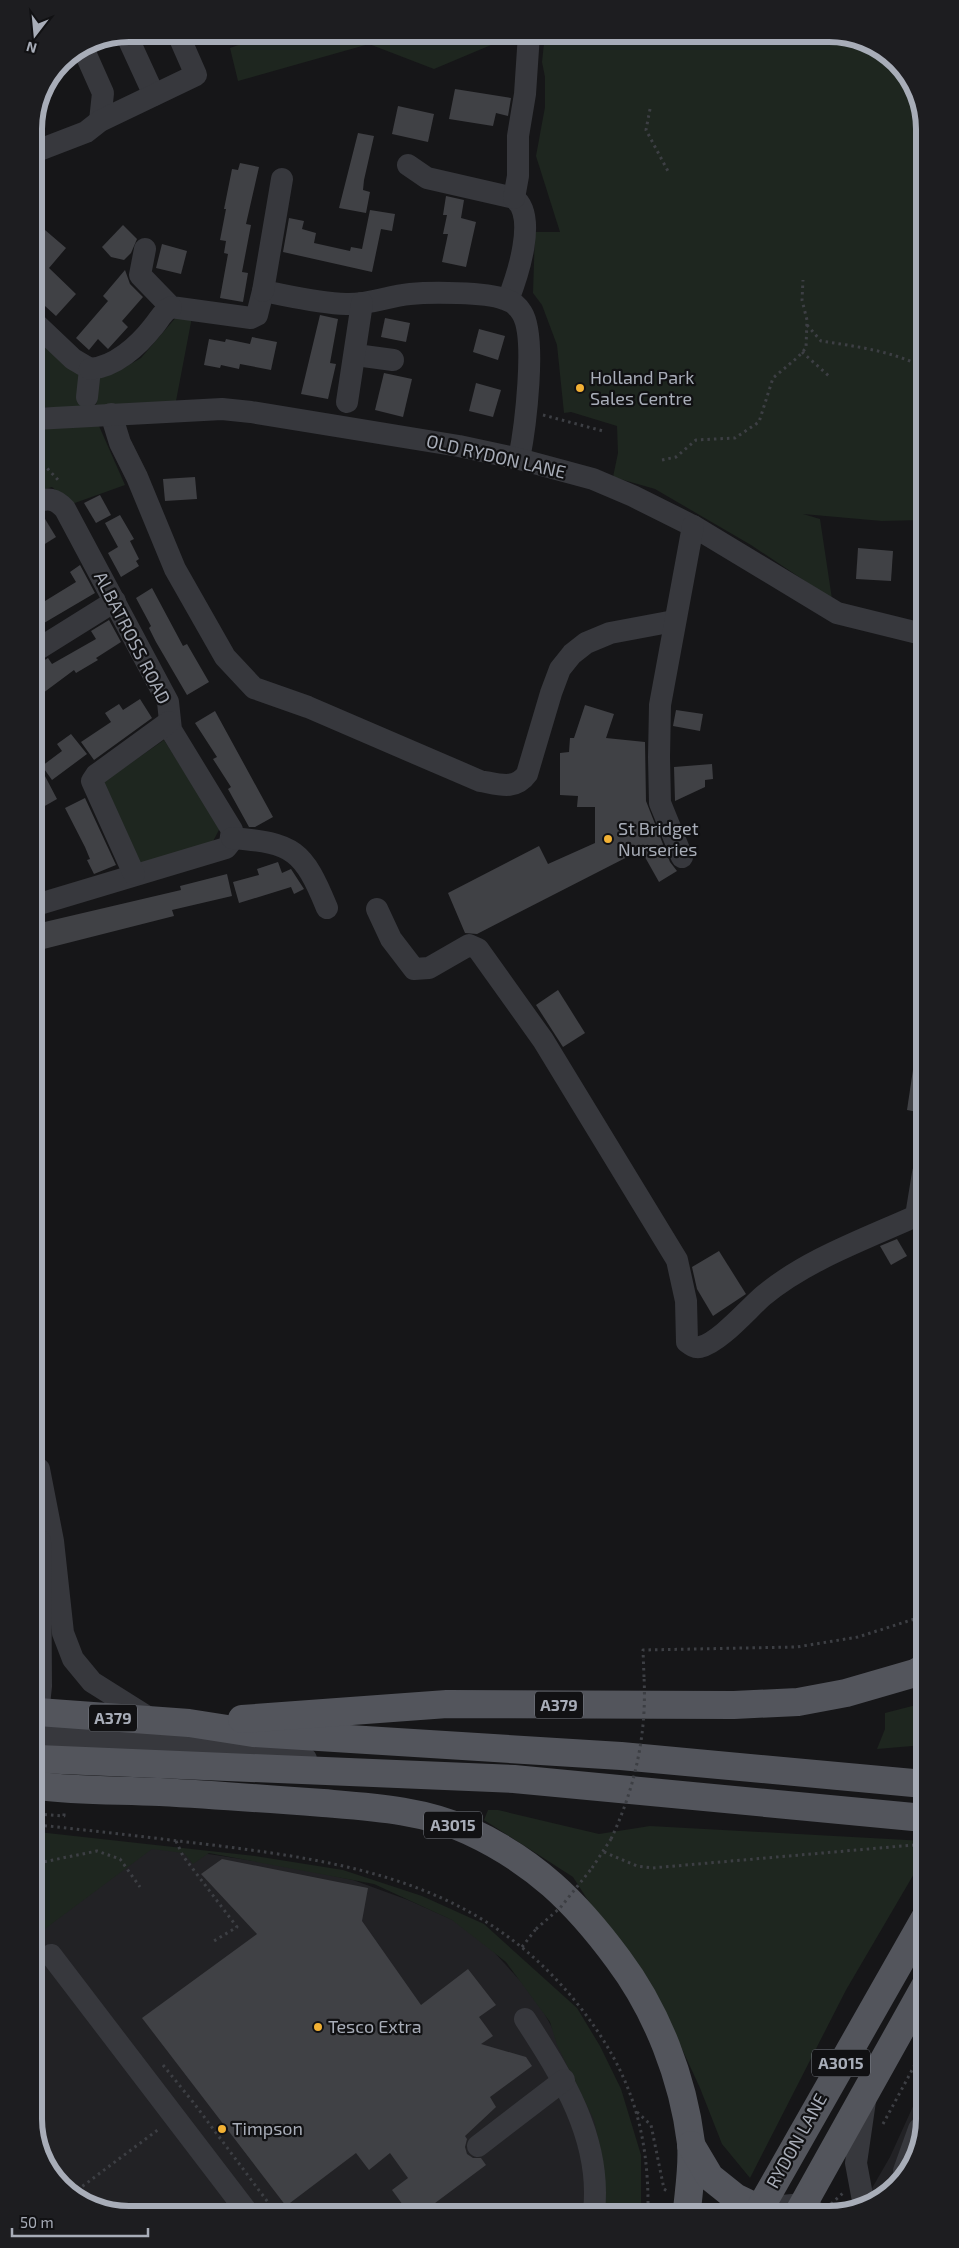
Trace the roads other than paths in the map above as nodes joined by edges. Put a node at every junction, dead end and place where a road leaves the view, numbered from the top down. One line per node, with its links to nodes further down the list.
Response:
1 (130, 42): 5 (street)
2 (182, 42): 5 (street)
3 (528, 43): 10 (street)
4 (86, 54): 6 (street)
5 (154, 95): 6 (street)
6 (100, 121): 7 (street)
7 (43, 149)
8 (408, 165): 10 (street)
9 (282, 179): 12 (street)
10 (514, 198): 13 (street)
11 (145, 249): 15 (street)
12 (263, 291): 14 (street); 15 (street)
13 (508, 300): 14 (street); 24 (street)
14 (362, 303): 17 (street)
15 (171, 307): 19 (street)
16 (43, 330): 19 (street)
17 (356, 355): 18 (street); 21 (street)
18 (393, 360)
19 (90, 369): 20 (street)
20 (86, 397)
21 (347, 402)
22 (111, 414): 23 (street, OLD RYDON LANE); 24 (street, OLD RYDON LANE); 28 (street)
23 (43, 419)
24 (519, 459): 26 (street, OLD RYDON LANE)
25 (43, 501): 27 (street, ALBATROSS ROAD)
26 (693, 526): 28 (street); 29 (street, OLD RYDON LANE)
27 (115, 601): 30 (street); 31 (street, ALBATROSS ROAD)
28 (674, 621): 33 (street)
29 (916, 633)
30 (43, 647)
31 (169, 722): 32 (street, ALBATROSS ROAD); 34 (street)
32 (229, 843): 34 (street); 36 (street)
33 (682, 857)
34 (134, 874): 35 (street)
35 (43, 903)
36 (327, 908)
37 (377, 909): 38 (street)
38 (916, 1222)
39 (42, 1485): 42 (street)
40 (916, 1672): 44 (main road, A379)
41 (42, 1718): 42 (main road, A379)
42 (154, 1721): 44 (main road, A379)
43 (42, 1723): 46 (street)
44 (189, 1723): 47 (main road, A379)
45 (42, 1759): 46 (main road)
46 (423, 1776): 49 (main road)
47 (916, 1783)
48 (42, 1786): 56 (main road, A3015)
49 (916, 1817)
50 (916, 1934): 63 (main road, RYDON LANE / A3015)
51 (51, 1955): 59 (street)
52 (916, 2002): 55 (main road, RYDON LANE / A3015)
53 (525, 2019): 54 (street)
54 (564, 2080): 57 (street); 60 (street)
55 (866, 2093): 58 (street); 64 (main road, RYDON LANE / A3015)
56 (691, 2145): 61 (main road, A3015); 62 (main road)
57 (478, 2146)
58 (863, 2199)
59 (242, 2205)
60 (594, 2206)
61 (687, 2206)
62 (754, 2206)
63 (762, 2206)
64 (806, 2206)

